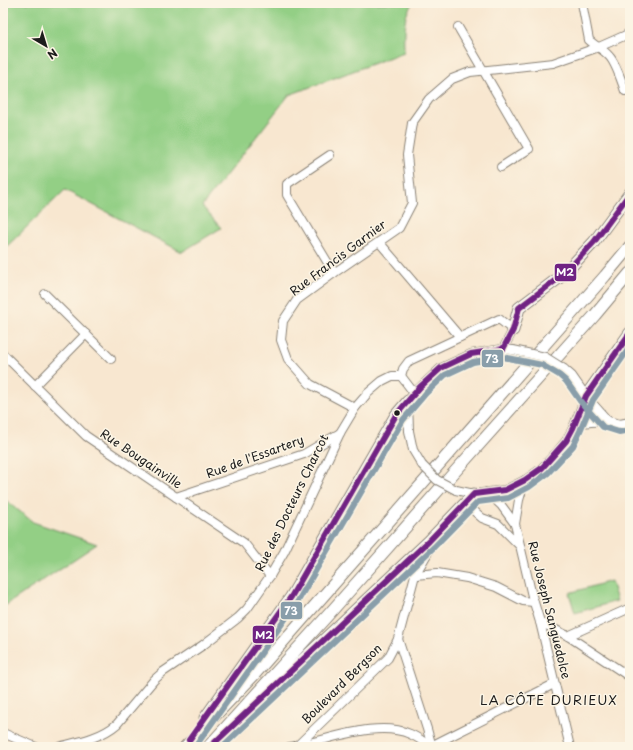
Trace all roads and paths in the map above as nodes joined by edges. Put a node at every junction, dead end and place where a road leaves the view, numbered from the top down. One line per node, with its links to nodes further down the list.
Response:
1 (582, 3): 4 (street)
2 (458, 27): 5 (street)
3 (630, 32): 4 (street, Rue Francis Garnier)
4 (599, 47): 5 (street, Rue Francis Garnier); 6 (street)
5 (484, 71): 8 (street); 10 (street, Rue Francis Garnier)
6 (625, 91)
7 (330, 156): 12 (street)
8 (501, 167)
9 (630, 193): 15 (main road)
10 (379, 242): 12 (street, Rue Francis Garnier); 18 (street)
11 (630, 246): 53 (main road)
12 (334, 273): 26 (street, Rue Francis Garnier)
13 (630, 273): 54 (main road)
14 (45, 294): 17 (street)
15 (513, 330): 18 (street); 19 (street)
16 (630, 333): 24 (main road)
17 (86, 334): 21 (street); 23 (street)
18 (460, 337): 22 (street)
19 (503, 349): 24 (street, bridge); 25 (street)
20 (3, 354): 23 (street, Rue Bougainville)
21 (111, 359)
22 (401, 376): 25 (street); 26 (street, Rue des Docteurs Charcot)
23 (35, 386): 34 (street, Rue Bougainville)
24 (586, 396): 27 (street); 29 (street)
25 (411, 397): 33 (street, bridge); 53 (main road)
26 (355, 408): 30 (street, Rue des Docteurs Charcot)
27 (608, 420): 28 (street); 29 (street)
28 (630, 422)
29 (573, 428): 31 (street)
30 (340, 434): 34 (street, Rue de l'Essartery); 40 (street, Rue des Docteurs Charcot)
31 (525, 480): 32 (street); 36 (street)
32 (487, 492): 33 (street); 36 (street)
33 (474, 494): 35 (main road)
34 (176, 497): 40 (street, Rue Bougainville)
35 (465, 503): 37 (main road); 38 (street)
36 (515, 524): 38 (street, Rue Joseph Sanguedolce)
37 (443, 526): 39 (street, Boulevard Bergson); 54 (main road)
38 (521, 546): 41 (street, Rue Joseph Sanguedolce)
39 (415, 575): 41 (street); 45 (street, Boulevard Bergson)
40 (270, 576): 52 (street, Rue des Docteurs Charcot)
41 (534, 602): 43 (street, Rue Joseph Sanguedolce)
42 (630, 608): 44 (street)
43 (540, 622): 44 (street); 47 (street, Rue Joseph Sanguedolce)
44 (568, 636): 46 (street)
45 (398, 639): 49 (street, Boulevard Bergson); 50 (street)
46 (630, 676)
47 (554, 684): 50 (street); 55 (street, Rue Joseph Sanguedolce)
48 (3, 733): 51 (street)
49 (293, 746): 50 (street)
50 (431, 746)
51 (36, 747)
52 (58, 747)
53 (185, 747)
54 (209, 747)
55 (570, 747)

